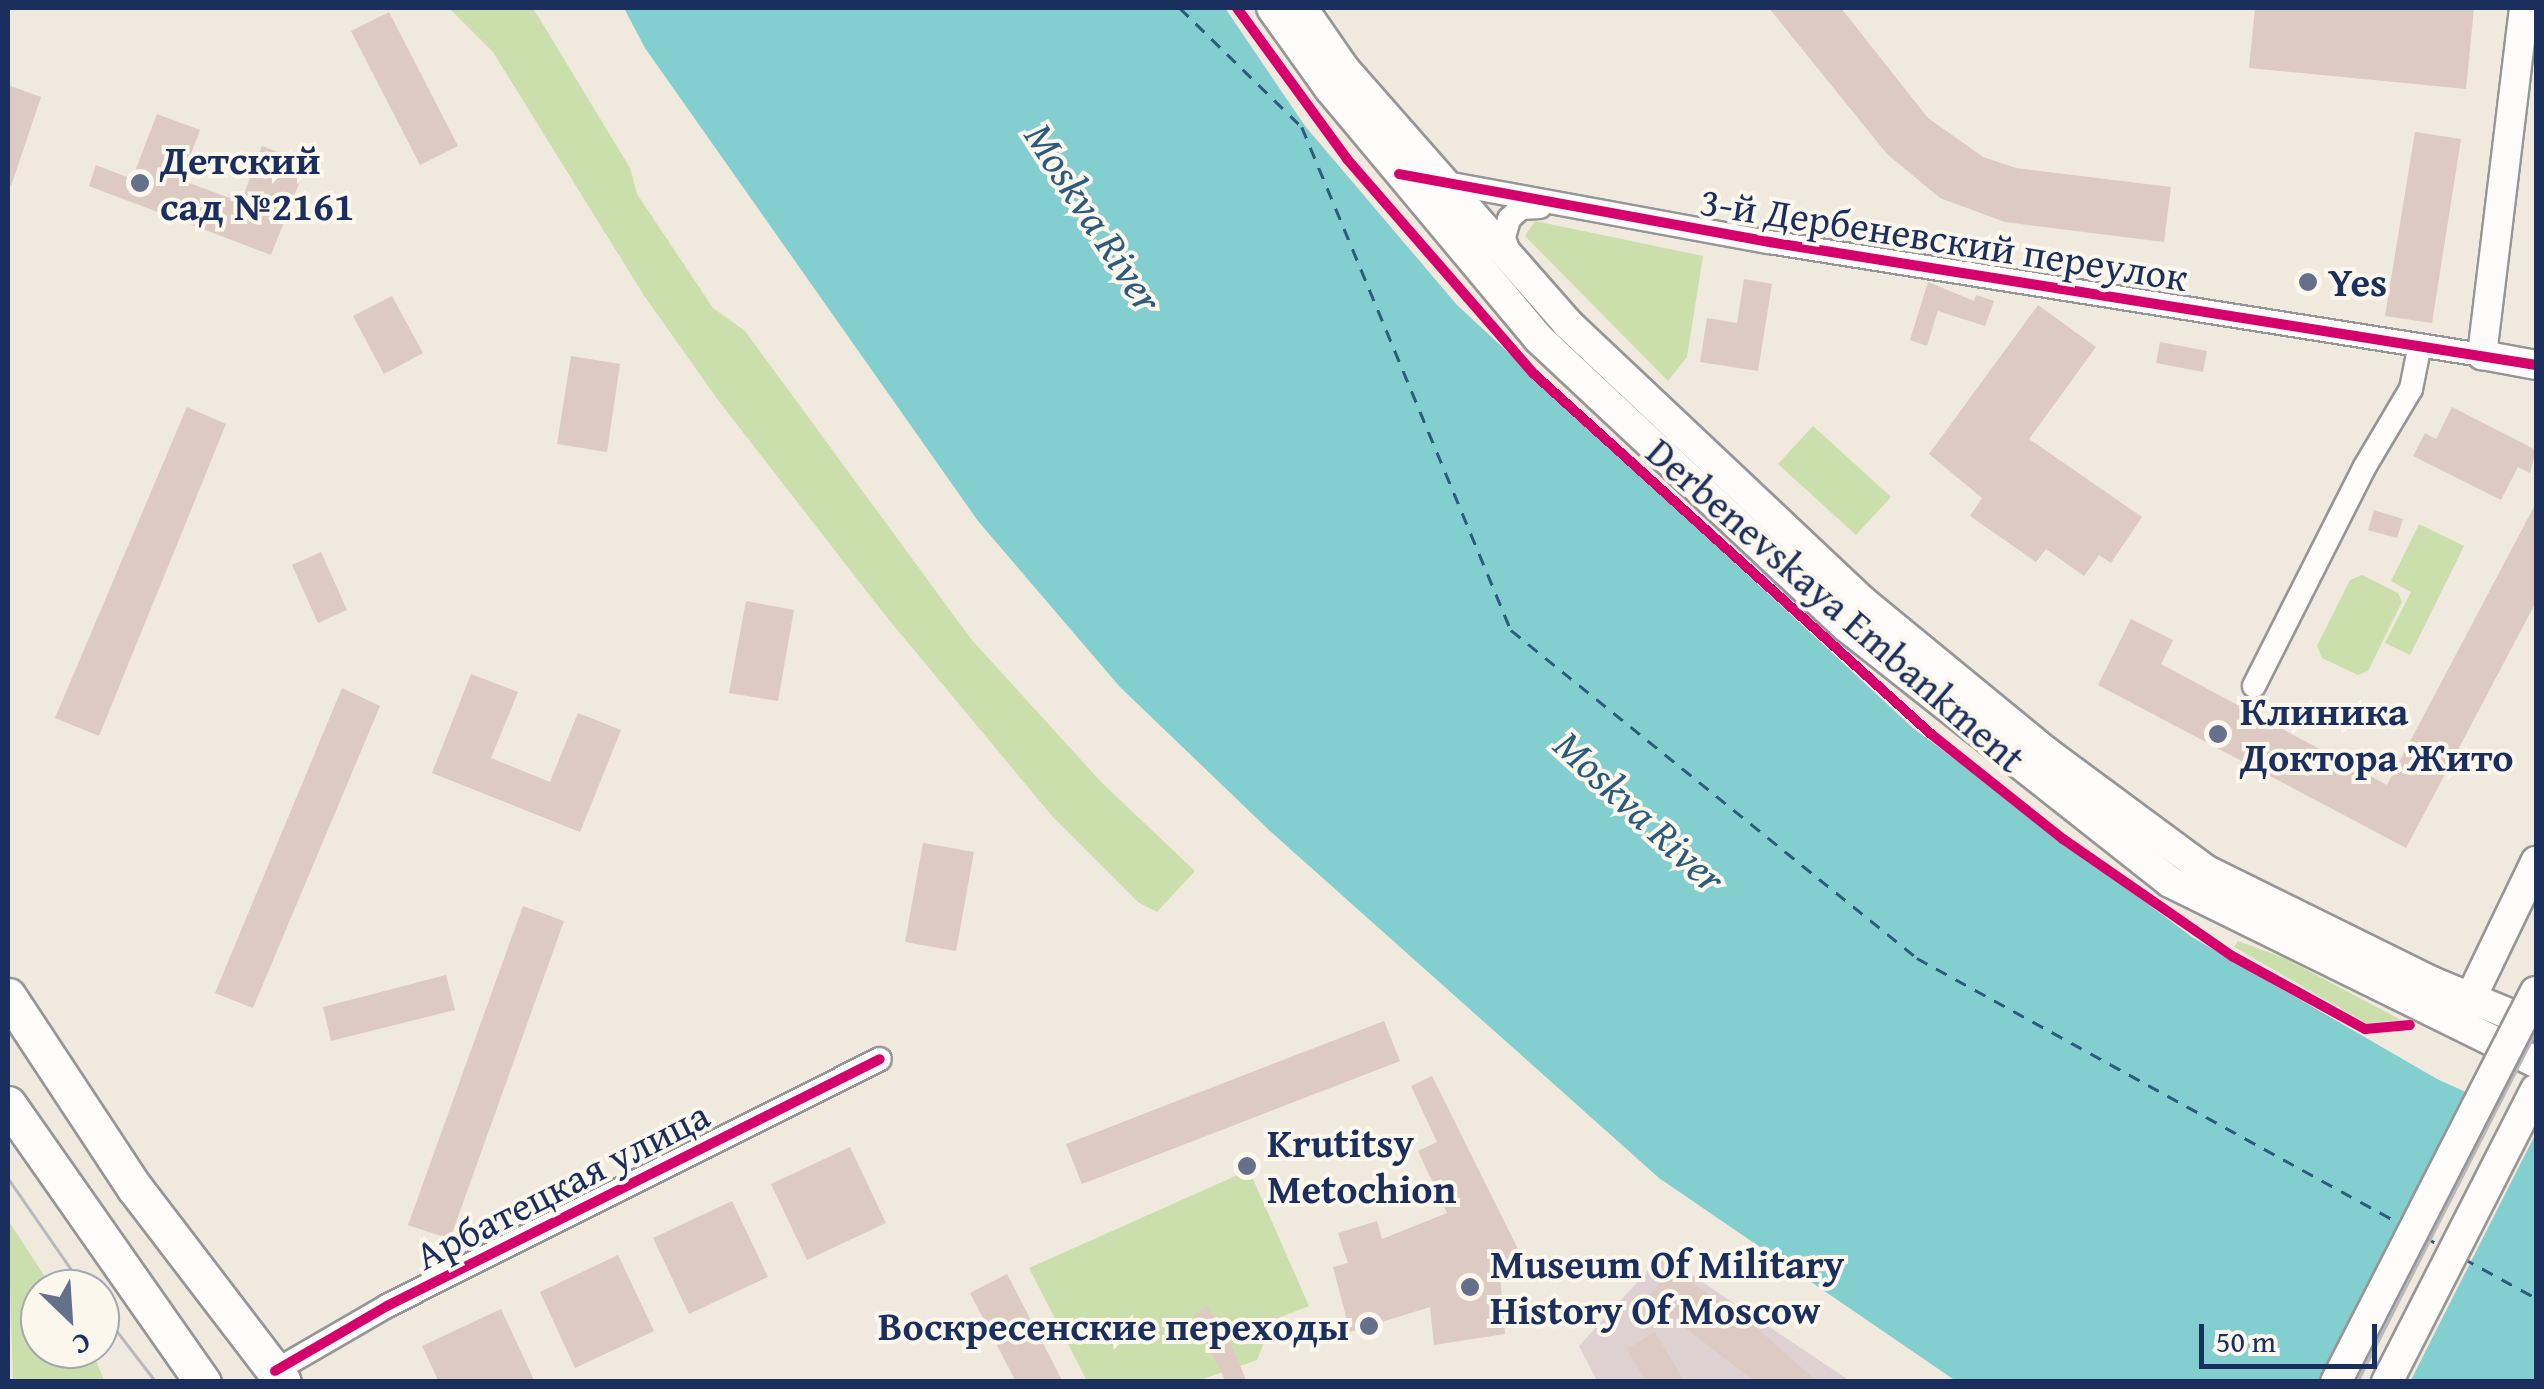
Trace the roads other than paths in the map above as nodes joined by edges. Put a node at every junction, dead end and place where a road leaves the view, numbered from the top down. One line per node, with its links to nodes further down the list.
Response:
1 (1272, 8): 4 (main road, Derbenevskaya Embankment)
2 (1302, 8): 5 (main road, Derbenevskaya Embankment)
3 (2524, 8): 9 (street)
4 (1398, 174): 5 (street, 3-й Дербеневский переулок); 15 (main road, Derbenevskaya Embankment)
5 (1439, 182): 6 (street, 3-й Дербеневский переулок); 7 (main road, Derbenevskaya Embankment)
6 (1560, 206): 7 (street); 8 (street, 3-й Дербеневский переулок)
7 (1516, 266): 15 (main road, Derbenevskaya Embankment)
8 (2419, 349): 9 (street, 3-й Дербеневский переулок); 11 (street)
9 (2482, 355): 10 (street)
10 (2536, 365)
11 (2254, 686)
12 (2536, 862): 15 (main road)
13 (2536, 992): 23 (main road, bridge)
14 (8, 996): 21 (main road)
15 (2463, 1013): 16 (main road, Derbenevskaya Embankment); 17 (main road, Derbenevskaya Embankment)
16 (2536, 1025)
17 (2529, 1058)
18 (880, 1059): 21 (street, Арбатецкая улица)
19 (2536, 1090): 24 (main road)
20 (8, 1104): 22 (main road)
21 (278, 1376)
22 (203, 1382)
23 (2336, 1382)
24 (2387, 1382)

